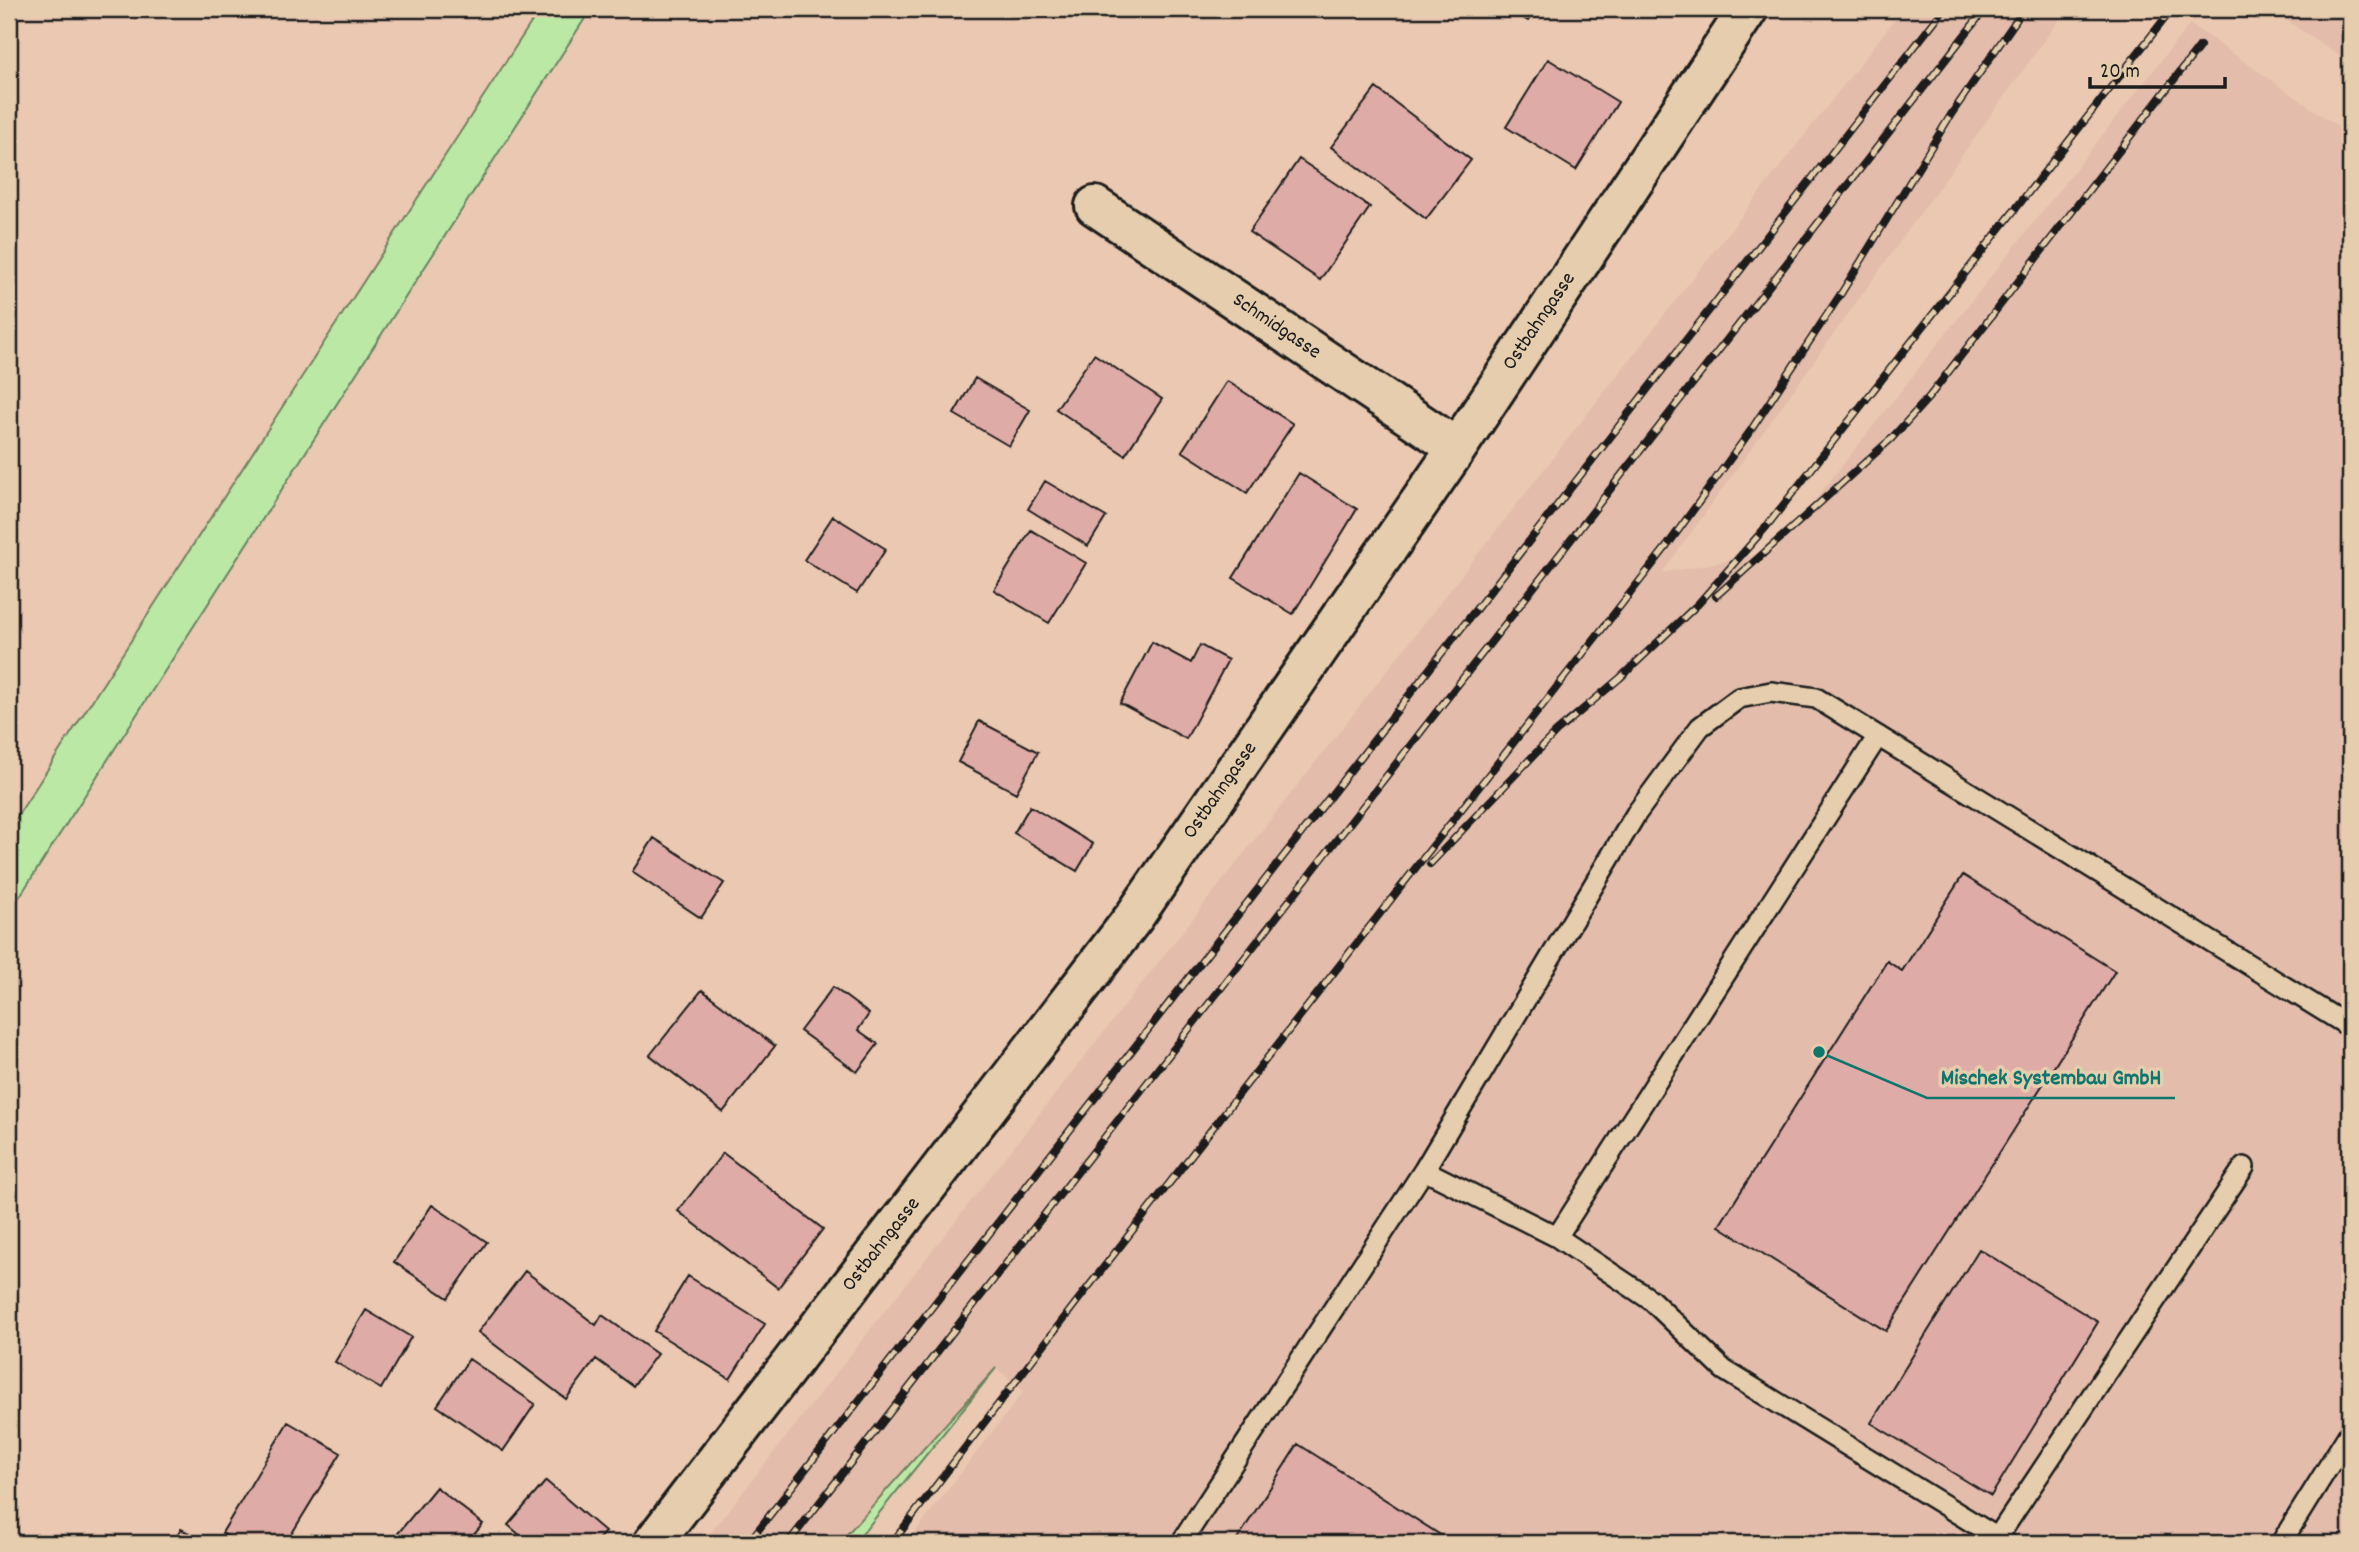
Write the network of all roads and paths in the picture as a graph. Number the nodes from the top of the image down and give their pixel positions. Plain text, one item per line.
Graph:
1 (1748, 9) edge
2 (1095, 206) dead end
3 (1457, 448) junction
4 (1878, 736) junction
5 (2350, 1027) edge
6 (2244, 1167) dead end
7 (1424, 1170) junction
8 (1557, 1237) junction
9 (2350, 1432) edge
10 (2001, 1540) edge
11 (653, 1543) edge
12 (1181, 1543) edge
13 (2281, 1543) edge

1 - 3 street, Ostbahngasse
2 - 3 street, Schmidgasse
3 - 11 street, Ostbahngasse
4 - 5 lane
4 - 7 lane
4 - 8 lane
6 - 10 lane
7 - 8 lane
7 - 12 lane
8 - 10 lane
9 - 13 lane

